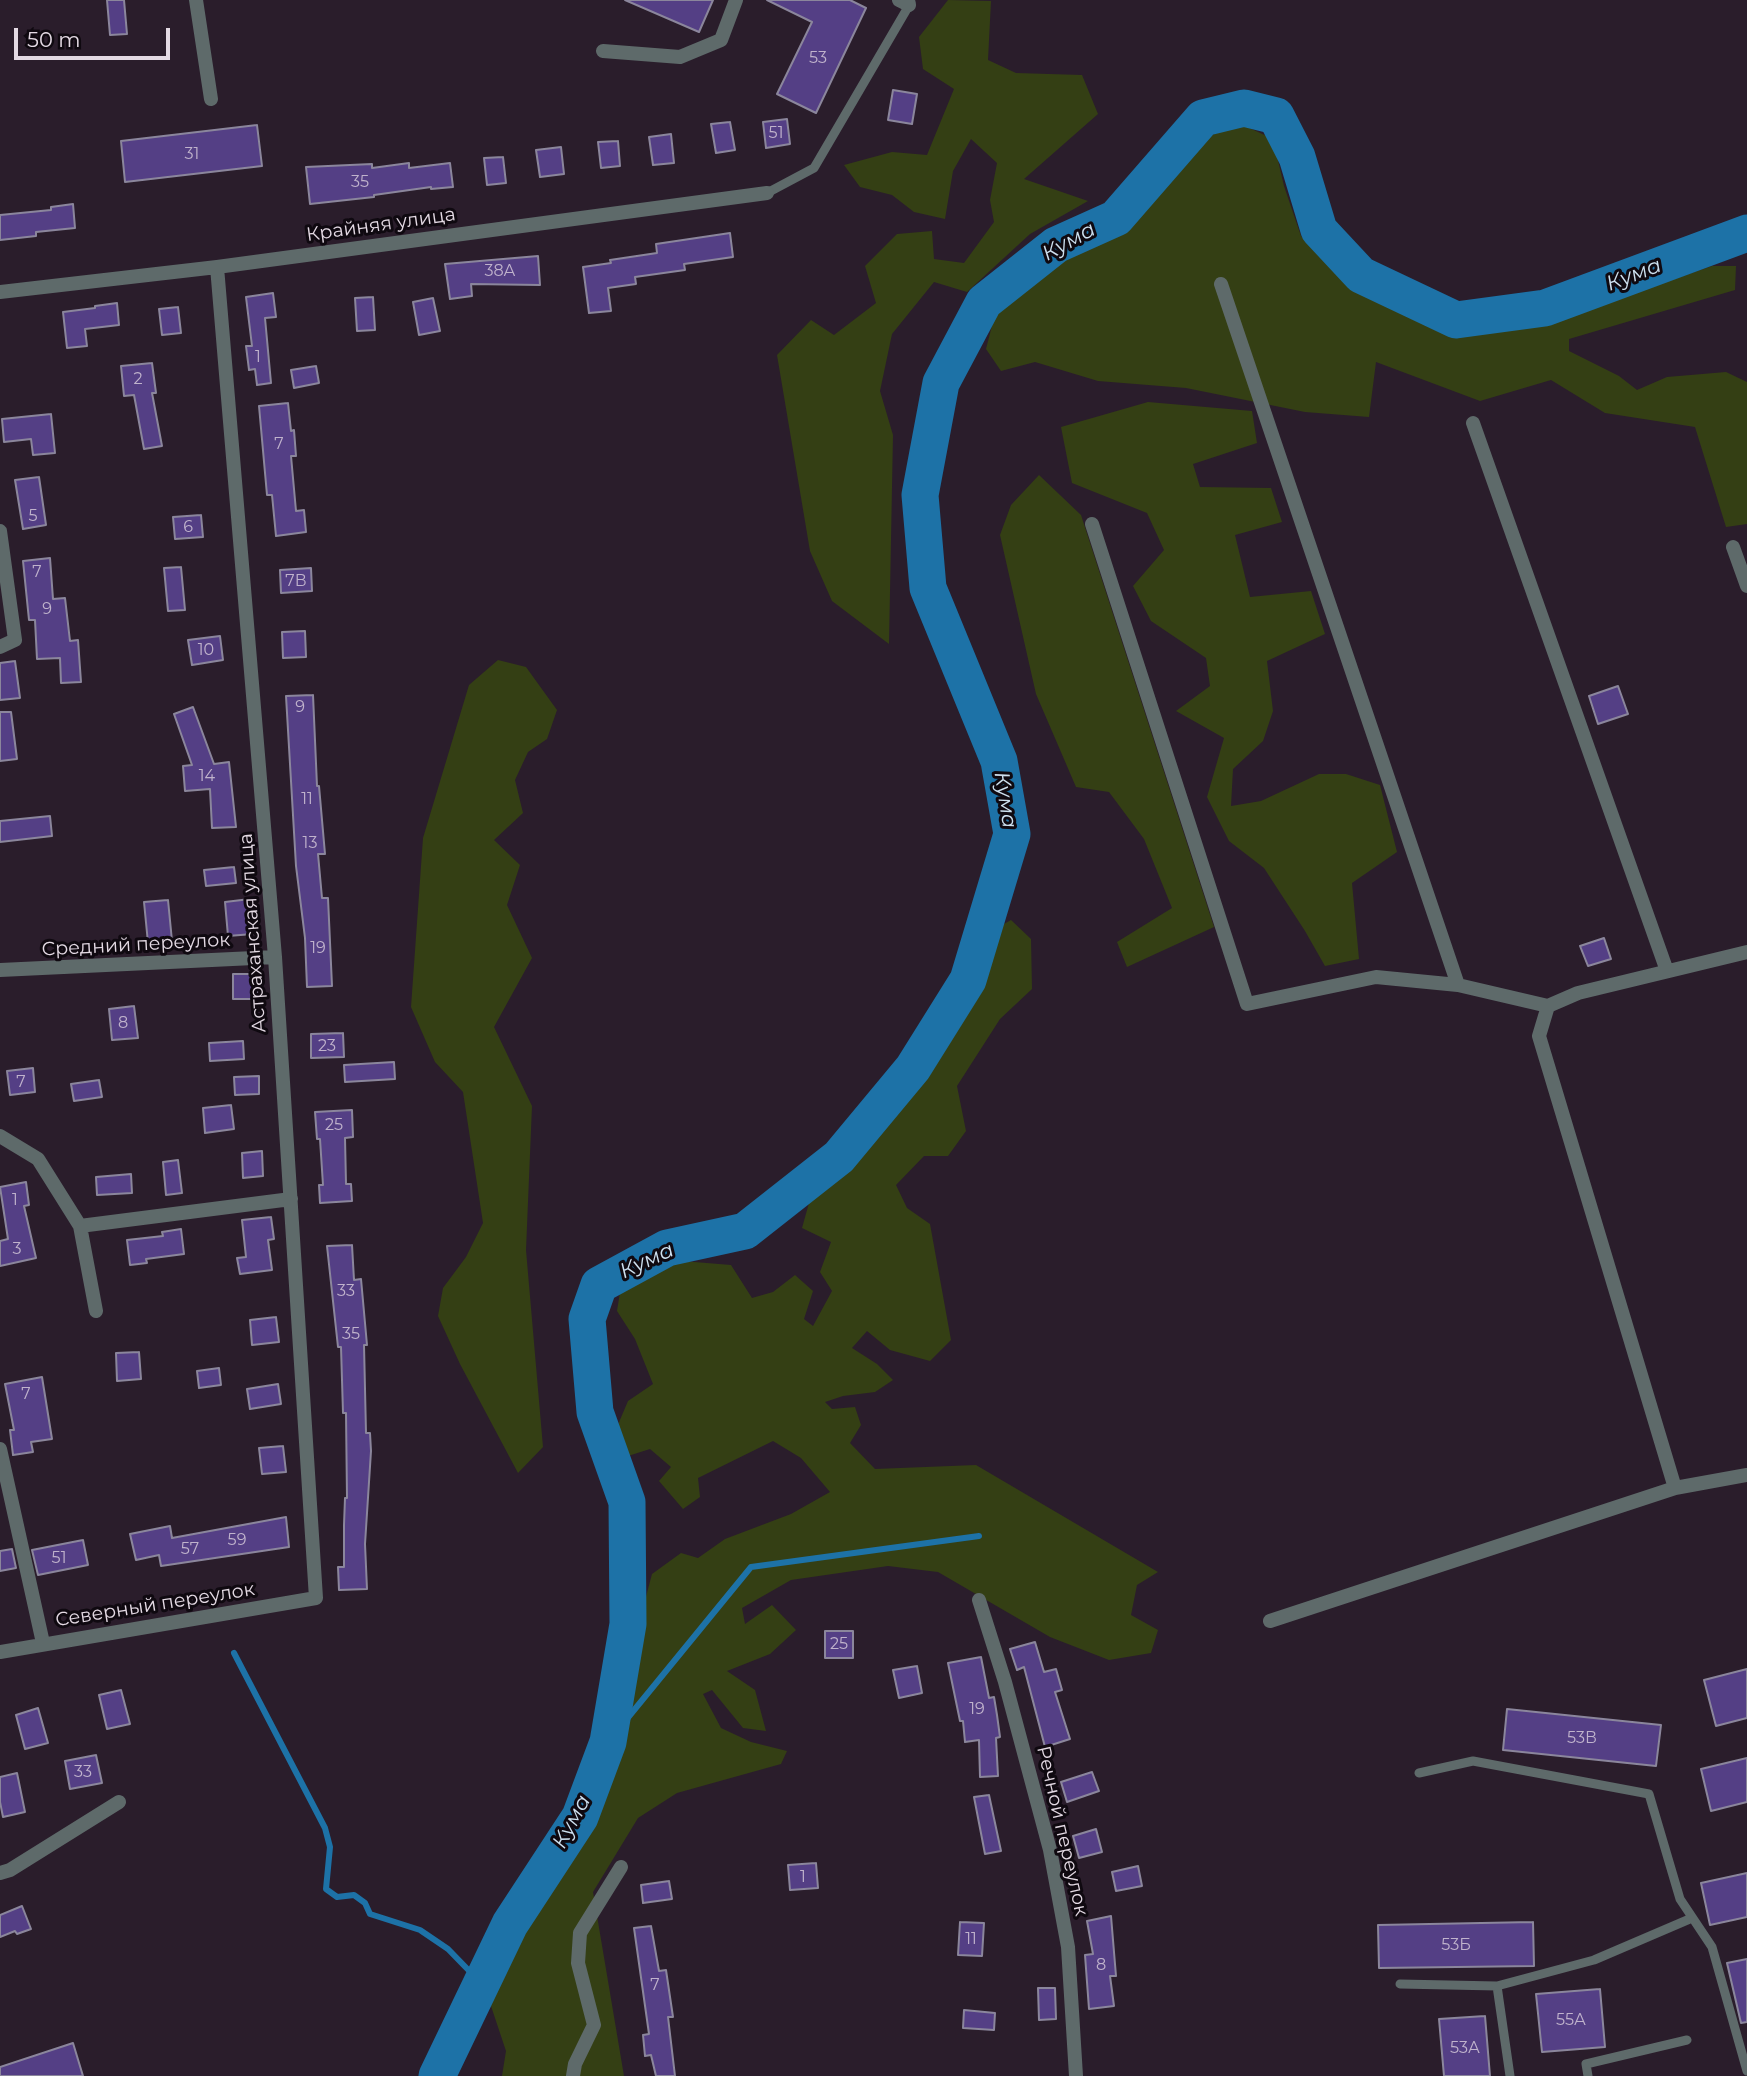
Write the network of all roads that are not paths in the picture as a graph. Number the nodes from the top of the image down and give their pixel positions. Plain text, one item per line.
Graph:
1 (197, 0) edge
2 (736, 0) edge
3 (907, 2) edge
4 (603, 51) dead end
5 (211, 99) dead end
6 (767, 193) joint
7 (217, 267) junction
8 (1221, 284) dead end
9 (0, 292) edge
10 (1473, 423) dead end
11 (1092, 524) dead end
12 (0, 531) edge
13 (1733, 547) dead end
14 (1747, 586) edge
15 (0, 647) edge
16 (1747, 952) edge
17 (275, 957) junction
18 (0, 970) edge
19 (1667, 971) junction
20 (1458, 985) junction
21 (1548, 1006) junction
22 (0, 1136) edge
23 (291, 1199) junction
24 (80, 1226) junction
25 (96, 1311) dead end
26 (0, 1449) edge
27 (1747, 1475) edge
28 (1675, 1488) junction
29 (316, 1598) joint
30 (979, 1600) dead end
31 (1270, 1621) dead end
32 (43, 1643) junction
33 (0, 1652) edge
34 (1419, 1773) dead end
35 (119, 1802) dead end
36 (621, 1867) dead end
37 (0, 1873) edge
38 (1692, 1918) junction
39 (1400, 1984) dead end
40 (1497, 1986) junction
41 (1687, 2040) dead end
42 (1747, 2071) edge
43 (573, 2076) edge
44 (1076, 2076) edge
45 (1510, 2076) edge
46 (1588, 2076) edge

1 - 5 street
2 - 4 street
3 - 6 lane
6 - 7 street, Крайняя улица
7 - 9 street, Крайняя улица
7 - 17 street, Астраханская улица
8 - 20 street
10 - 19 street
11 - 20 street
12 - 15 street
13 - 14 street
16 - 19 street
17 - 18 street, Средний переулок
17 - 23 street, Астраханская улица
19 - 21 street
20 - 21 street
21 - 28 street
22 - 24 street
23 - 24 street
23 - 29 street, Астраханская улица
24 - 25 street
26 - 32 street
27 - 28 street
28 - 31 street
29 - 32 street, Северный переулок
30 - 44 street, Речной переулок
32 - 33 street, Северный переулок
34 - 38 lane
35 - 37 street
36 - 43 street
38 - 40 lane
38 - 42 lane
39 - 40 lane
40 - 45 lane
41 - 46 lane

